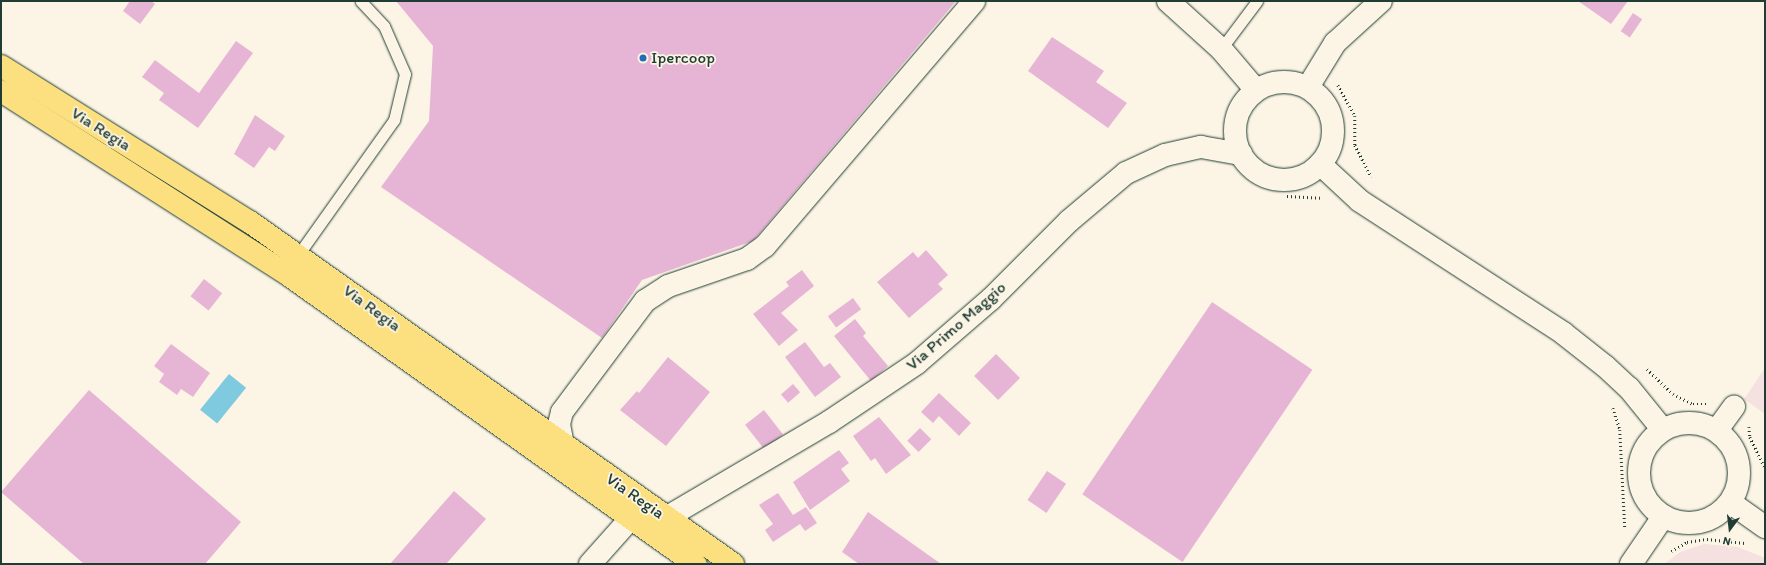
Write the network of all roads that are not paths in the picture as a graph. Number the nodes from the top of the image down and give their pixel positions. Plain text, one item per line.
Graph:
1 (361, 1) edge
2 (974, 1) edge
3 (1168, 1) edge
4 (1257, 1) edge
5 (1381, 1) edge
6 (1221, 49) junction
7 (1, 66) edge
8 (1308, 87) junction
9 (1256, 90) junction
10 (1, 91) edge
11 (1241, 154) junction
12 (1320, 164) junction
13 (298, 255) junction
14 (1734, 407) road end
15 (1663, 430) junction
16 (1717, 430) junction
17 (563, 445) junction
18 (1731, 502) junction
19 (1663, 517) junction
20 (631, 518) junction
21 (666, 518) junction
22 (1765, 527) edge
23 (590, 564) edge
24 (696, 564) edge
25 (732, 564) edge
26 (1631, 564) edge

1 - 13 lane
2 - 17 street
3 - 6 street
4 - 6 lane
5 - 8 street
6 - 9 street
7 - 13 main road, Via Regia
8 - 9 street
8 - 12 street
9 - 11 street
10 - 20 main road, Via Regia
11 - 12 street
11 - 21 street, Via Primo Maggio
12 - 15 street
13 - 17 main road, Via Regia
14 - 16 street
15 - 16 street
15 - 19 street
16 - 18 street
17 - 21 main road, Via Regia
18 - 19 street
18 - 22 street
19 - 26 street
20 - 23 street
20 - 24 main road, Via Regia
21 - 25 main road, Via Regia

